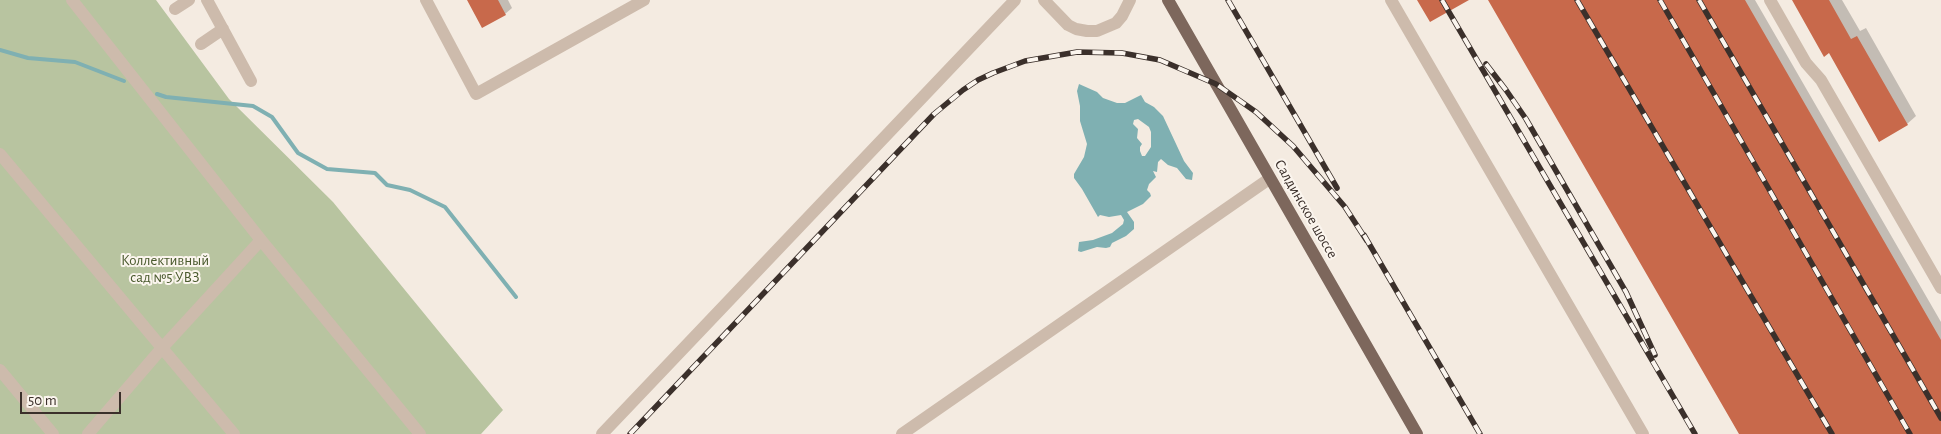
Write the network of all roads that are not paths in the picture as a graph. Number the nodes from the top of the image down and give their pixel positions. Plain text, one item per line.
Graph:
1 (72, 0) edge
2 (189, 0) edge
3 (207, 0) edge
4 (426, 0) edge
5 (644, 0) edge
6 (1015, 0) edge
7 (1044, 0) edge
8 (1130, 0) edge
9 (1168, 0) edge
10 (1391, 0) edge
11 (1770, 0) edge
12 (174, 9) dead end
13 (223, 29) junction
14 (201, 44) dead end
15 (251, 81) dead end
16 (0, 154) edge
17 (1269, 179) junction
18 (261, 240) junction
19 (1941, 288) edge
20 (162, 348) junction
21 (0, 370) edge
22 (53, 434) edge
23 (88, 434) edge
24 (234, 434) edge
25 (420, 434) edge
26 (602, 434) edge
27 (902, 434) edge
28 (1417, 434) edge
29 (1643, 434) edge

1 - 18 lane
2 - 12 lane
3 - 13 lane
4 - 5 lane
6 - 26 lane
7 - 8 lane
9 - 17 main road, Салдинское шоссе
10 - 29 lane
11 - 19 lane
13 - 14 lane
13 - 15 lane
16 - 20 lane
17 - 27 lane
17 - 28 main road, Салдинское шоссе
18 - 20 lane
18 - 25 lane
20 - 23 lane
20 - 24 lane
21 - 22 lane

